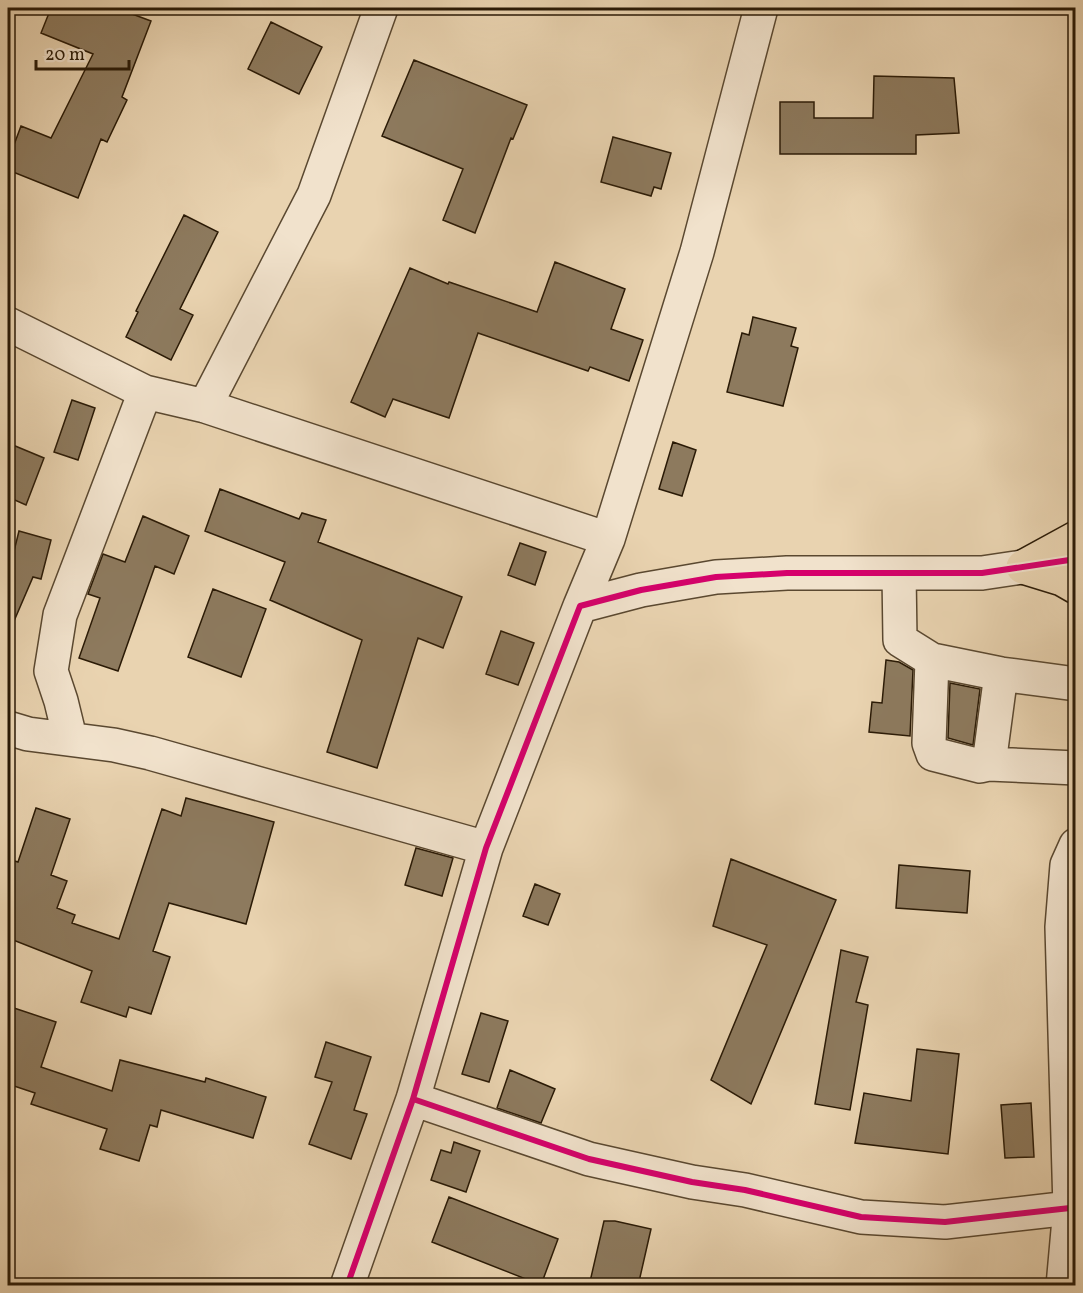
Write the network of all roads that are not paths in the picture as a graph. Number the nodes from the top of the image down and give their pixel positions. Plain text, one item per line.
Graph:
1 (381, 8) edge
2 (761, 8) edge
3 (8, 324) edge
4 (145, 392) junction
5 (205, 406) junction
6 (1076, 538) edge
7 (608, 539) junction
8 (1076, 560) edge
9 (1023, 567) junction
10 (899, 573) junction
11 (1076, 587) edge
12 (580, 606) junction
13 (932, 660) junction
14 (1001, 674) junction
15 (1076, 684) edge
16 (14, 737) edge
17 (70, 738) junction
18 (989, 764) junction
19 (1076, 768) edge
20 (1076, 845) edge
21 (486, 848) junction
22 (412, 1099) junction
23 (1070, 1208) junction
24 (347, 1286) edge
25 (1063, 1286) edge

1 - 5 street
2 - 7 street
3 - 4 street
4 - 5 street
4 - 17 street
5 - 7 street
6 - 9 main road
7 - 12 street
8 - 9 street
9 - 10 street
9 - 11 main road
10 - 12 street
10 - 13 street
12 - 21 street
13 - 14 street
13 - 18 street
14 - 15 street
14 - 18 street
16 - 17 street
17 - 21 street
18 - 19 street
20 - 23 street
21 - 22 street
22 - 23 street
22 - 24 street
23 - 25 street

